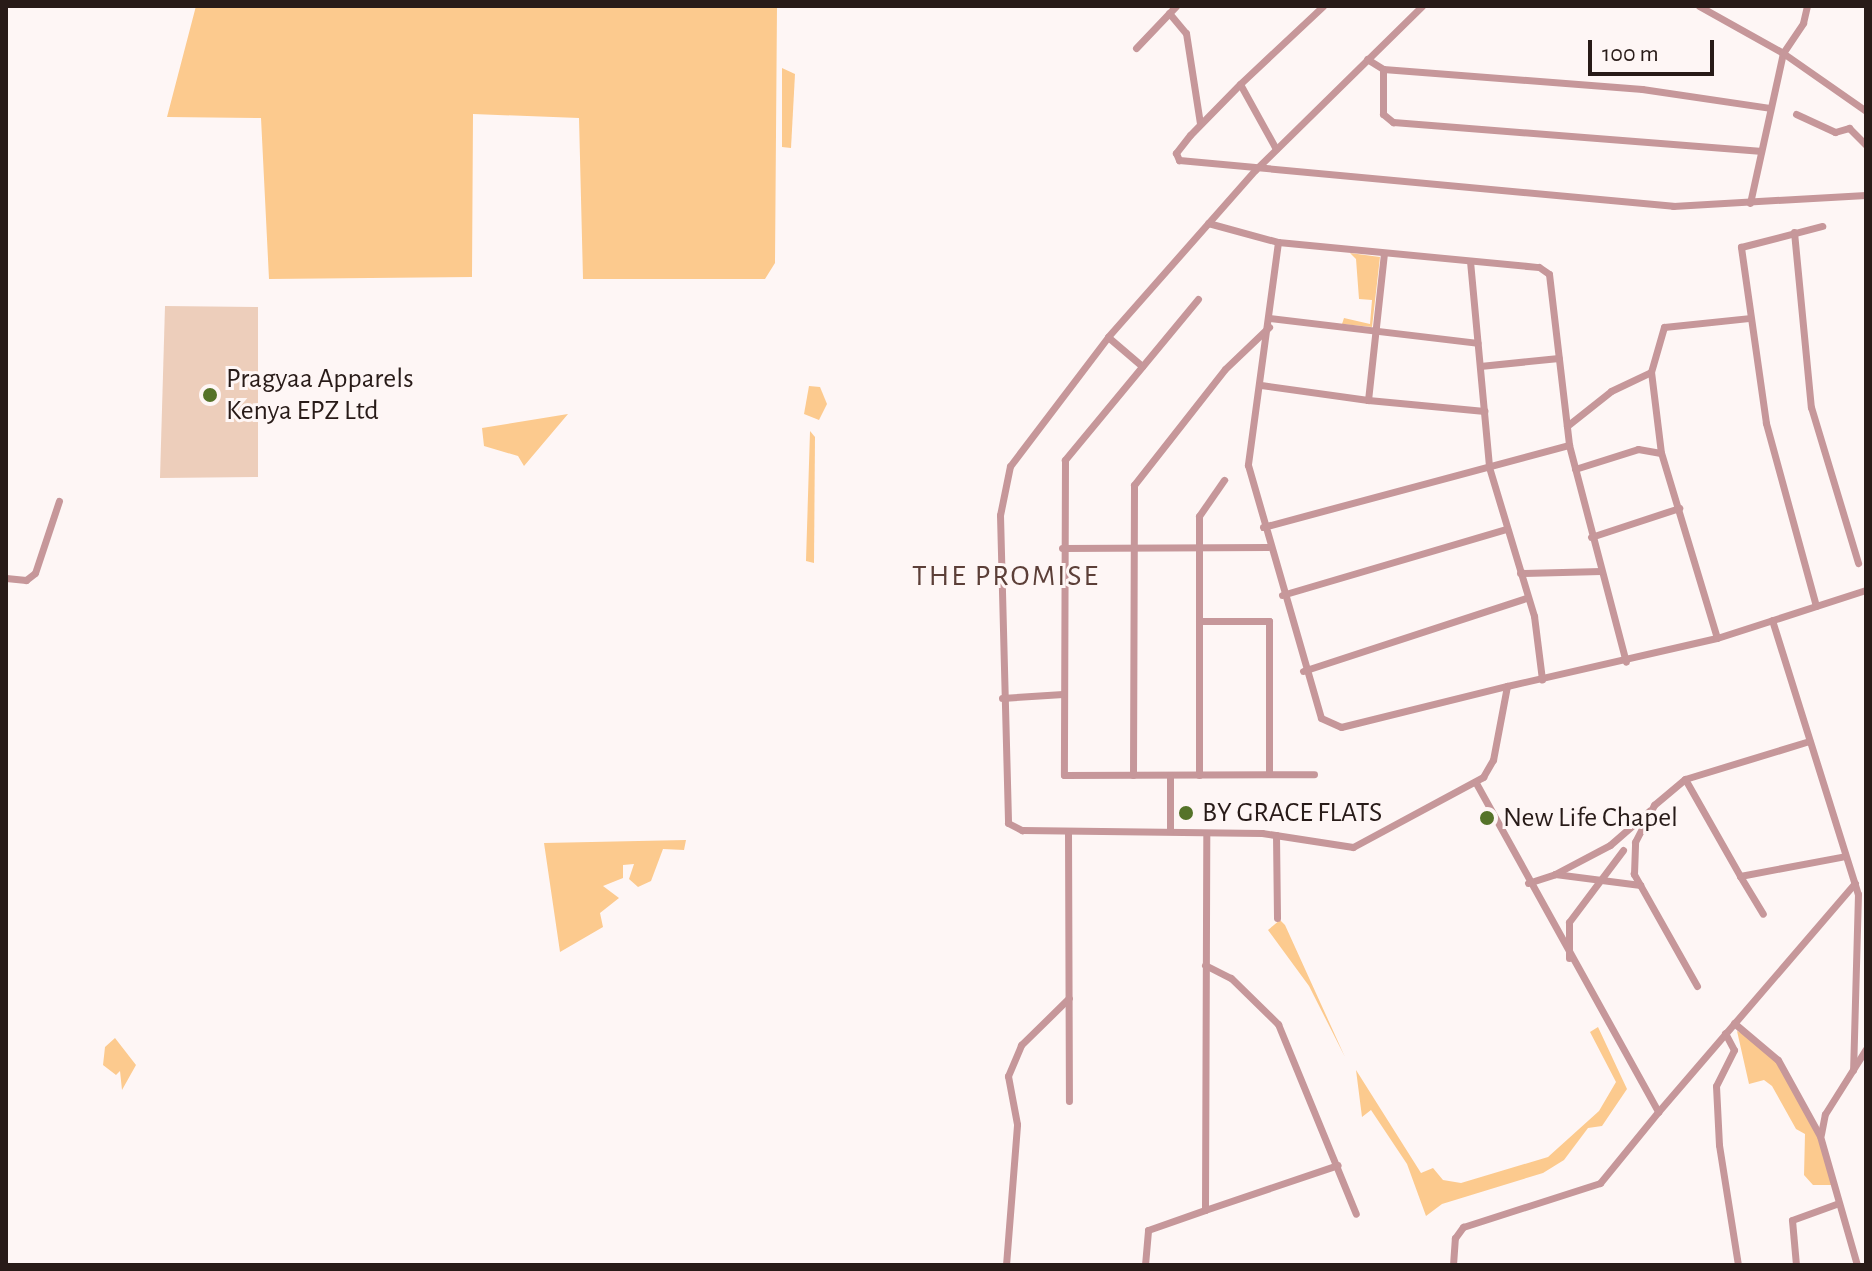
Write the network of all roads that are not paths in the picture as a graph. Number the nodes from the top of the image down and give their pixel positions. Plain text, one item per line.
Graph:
1 (1176, 6) edge
2 (1323, 6) edge
3 (1422, 6) edge
4 (1699, 6) edge
5 (1807, 6) edge
6 (1169, 13) junction
7 (1136, 48) dead end
8 (1783, 53) junction
9 (1367, 59) junction
10 (1383, 69) junction
11 (1240, 84) junction
12 (1770, 108) junction
13 (1866, 111) edge
14 (1796, 114) dead end
15 (1200, 123) junction
16 (1866, 145) edge
17 (1276, 149) junction
18 (1759, 151) junction
19 (1255, 170) junction
20 (1866, 195) edge
21 (1750, 203) junction
22 (1208, 223) junction
23 (1822, 226) dead end
24 (1794, 232) junction
25 (1278, 242) junction
26 (1384, 253) junction
27 (1470, 261) junction
28 (1198, 299) dead end
29 (1749, 318) junction
30 (1269, 322) junction
31 (1376, 331) junction
32 (1108, 337) junction
33 (1478, 343) junction
34 (1559, 358) junction
35 (1142, 366) junction
36 (1480, 366) junction
37 (1651, 372) junction
38 (1261, 385) junction
39 (1368, 400) junction
40 (1484, 411) junction
41 (1567, 426) junction
42 (1569, 445) junction
43 (1661, 453) junction
44 (1489, 467) junction
45 (1575, 469) junction
46 (1224, 480) dead end
47 (59, 501) dead end
48 (1679, 508) junction
49 (1263, 527) junction
50 (1506, 529) junction
51 (1591, 537) junction
52 (1199, 546) junction
53 (1133, 547) junction
54 (1268, 547) junction
55 (1062, 548) junction
56 (1858, 563) dead end
57 (1601, 571) junction
58 (1520, 573) junction
59 (6, 578) edge
60 (1866, 590) edge
61 (1282, 595) junction
62 (1527, 598) junction
63 (1816, 606) junction
64 (1772, 620) junction
65 (1199, 621) junction
66 (1717, 638) junction
67 (1626, 662) junction
68 (1303, 671) junction
69 (1542, 679) junction
70 (1507, 686) junction
71 (1063, 694) junction
72 (1002, 698) junction
73 (1809, 741) junction
74 (1269, 774) junction
75 (1314, 774) dead end
76 (1133, 775) junction
77 (1170, 775) junction
78 (1199, 775) junction
79 (1685, 779) junction
80 (1476, 783) junction
81 (1651, 810) junction
82 (1068, 831) junction
83 (1170, 831) junction
84 (1206, 833) junction
85 (1276, 835) junction
86 (1613, 841) junction
87 (1623, 850) junction
88 (1841, 857) junction
89 (1631, 858) junction
90 (1555, 874) junction
91 (1740, 876) junction
92 (1602, 879) junction
93 (1528, 883) junction
94 (1855, 883) junction
95 (1640, 885) junction
96 (1763, 914) dead end
97 (1277, 918) dead end
98 (1569, 960) junction
99 (1205, 965) junction
100 (1697, 986) dead end
101 (1069, 998) junction
102 (1734, 1023) junction
103 (1725, 1033) junction
104 (1866, 1049) edge
105 (1853, 1070) junction
106 (1069, 1101) dead end
107 (1658, 1112) junction
108 (1820, 1136) junction
109 (1338, 1165) junction
110 (1836, 1204) junction
111 (1205, 1210) junction
112 (1356, 1214) dead end
113 (1006, 1265) edge
114 (1145, 1265) edge
115 (1453, 1265) edge
116 (1738, 1265) edge
117 (1796, 1265) edge
118 (1857, 1265) edge

1 - 6 street
2 - 11 street
3 - 9 street
4 - 8 street
5 - 8 street
6 - 7 street
6 - 15 street
8 - 12 street
8 - 13 street
9 - 10 street
9 - 17 street
10 - 12 street
10 - 18 street
11 - 15 street
11 - 17 street
12 - 18 street
14 - 16 street
15 - 19 street
17 - 19 street
18 - 21 street
19 - 21 street
19 - 22 street
20 - 21 street
22 - 25 street
22 - 32 street
23 - 24 street
24 - 29 street
24 - 56 street
25 - 26 street
25 - 30 street
26 - 27 street
26 - 31 street
27 - 33 street
27 - 34 street
28 - 35 street
29 - 37 street
29 - 63 street
30 - 31 street
30 - 38 street
30 - 53 street
31 - 33 street
31 - 39 street
32 - 35 street
32 - 72 street
33 - 36 street
34 - 36 street
34 - 41 street
35 - 55 street
36 - 40 street
37 - 41 street
37 - 43 street
38 - 39 street
38 - 49 street
39 - 40 street
40 - 44 street
41 - 42 street
42 - 44 street
42 - 45 street
43 - 45 street
43 - 48 street
44 - 49 street
44 - 50 street
45 - 51 street
46 - 52 street
47 - 59 street
48 - 51 street
48 - 66 street
49 - 54 street
50 - 58 street
50 - 61 street
51 - 57 street
52 - 53 street
52 - 54 street
52 - 65 street
53 - 55 street
53 - 76 street
54 - 61 street
55 - 71 street
57 - 58 street
57 - 67 street
58 - 62 street
60 - 63 street
61 - 68 street
62 - 68 street
62 - 69 street
63 - 64 street
64 - 66 street
64 - 73 street
65 - 74 street
65 - 78 street
66 - 67 street
67 - 69 street
68 - 70 street
69 - 70 street
70 - 80 street
71 - 72 street
71 - 76 street
72 - 82 street
73 - 79 street
73 - 88 street
74 - 75 street
74 - 78 street
76 - 77 street
77 - 78 street
77 - 83 street
79 - 81 street
79 - 91 street
80 - 85 street
80 - 93 street
81 - 86 street
81 - 89 street
82 - 83 street
82 - 101 street
83 - 84 street
84 - 85 street
84 - 99 street
85 - 97 street
86 - 87 street
86 - 90 street
87 - 89 street
87 - 92 street
88 - 91 street
88 - 94 street
89 - 95 street
90 - 92 street
90 - 93 street
91 - 96 street
92 - 95 street
92 - 98 street
93 - 98 street
94 - 102 street
94 - 105 street
95 - 100 street
98 - 107 street
99 - 109 street
99 - 111 street
101 - 106 street
101 - 113 street
102 - 103 street
102 - 108 street
103 - 107 street
103 - 116 street
104 - 105 street
105 - 108 street
107 - 115 street
108 - 110 street
109 - 111 street
109 - 112 street
110 - 117 street
110 - 118 street
111 - 114 street

